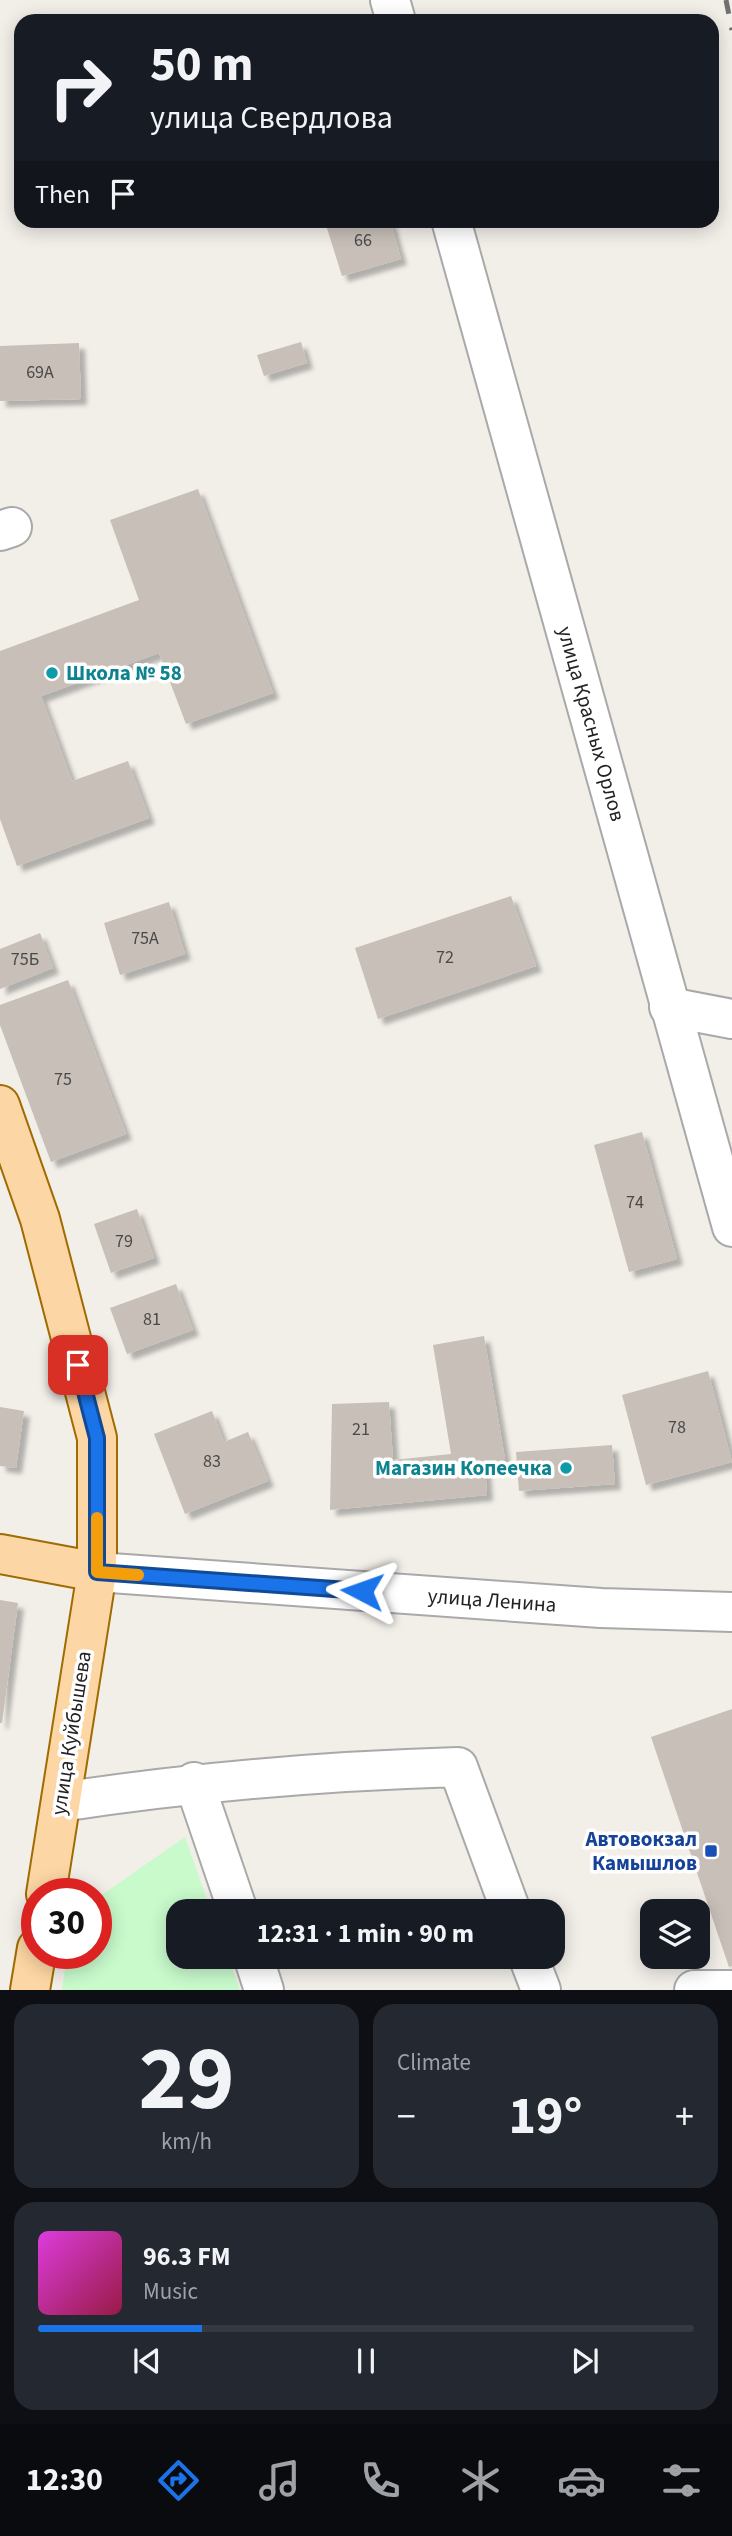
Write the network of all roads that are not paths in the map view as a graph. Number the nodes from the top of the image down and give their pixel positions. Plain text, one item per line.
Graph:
1 (453, 228) edge
2 (669, 1007) junction
3 (732, 1018) edge
4 (0, 1105) edge
5 (732, 1227) edge
6 (0, 1554) edge
7 (97, 1572) junction
8 (732, 1612) edge
9 (194, 1782) junction
10 (61, 1802) junction
11 (49, 1878) edge
12 (233, 1899) edge
13 (507, 1899) edge
14 (34, 1969) edge
15 (257, 1969) edge
16 (533, 1969) edge
17 (30, 1990) edge
18 (264, 1990) edge
19 (541, 1990) edge
20 (694, 1990) edge
21 (732, 1990) edge

1 - 2 street, улица Красных Орлов
2 - 3 street
2 - 5 street, улица Красных Орлов
4 - 7 main road, улица Куйбышева
6 - 7 main road, улица Ленина
7 - 8 street, улица Ленина
7 - 10 main road, улица Куйбышева
9 - 10 street
9 - 12 street
9 - 13 street
10 - 11 main road, улица Куйбышева
14 - 17 main road
15 - 18 street
16 - 19 street
20 - 21 street

